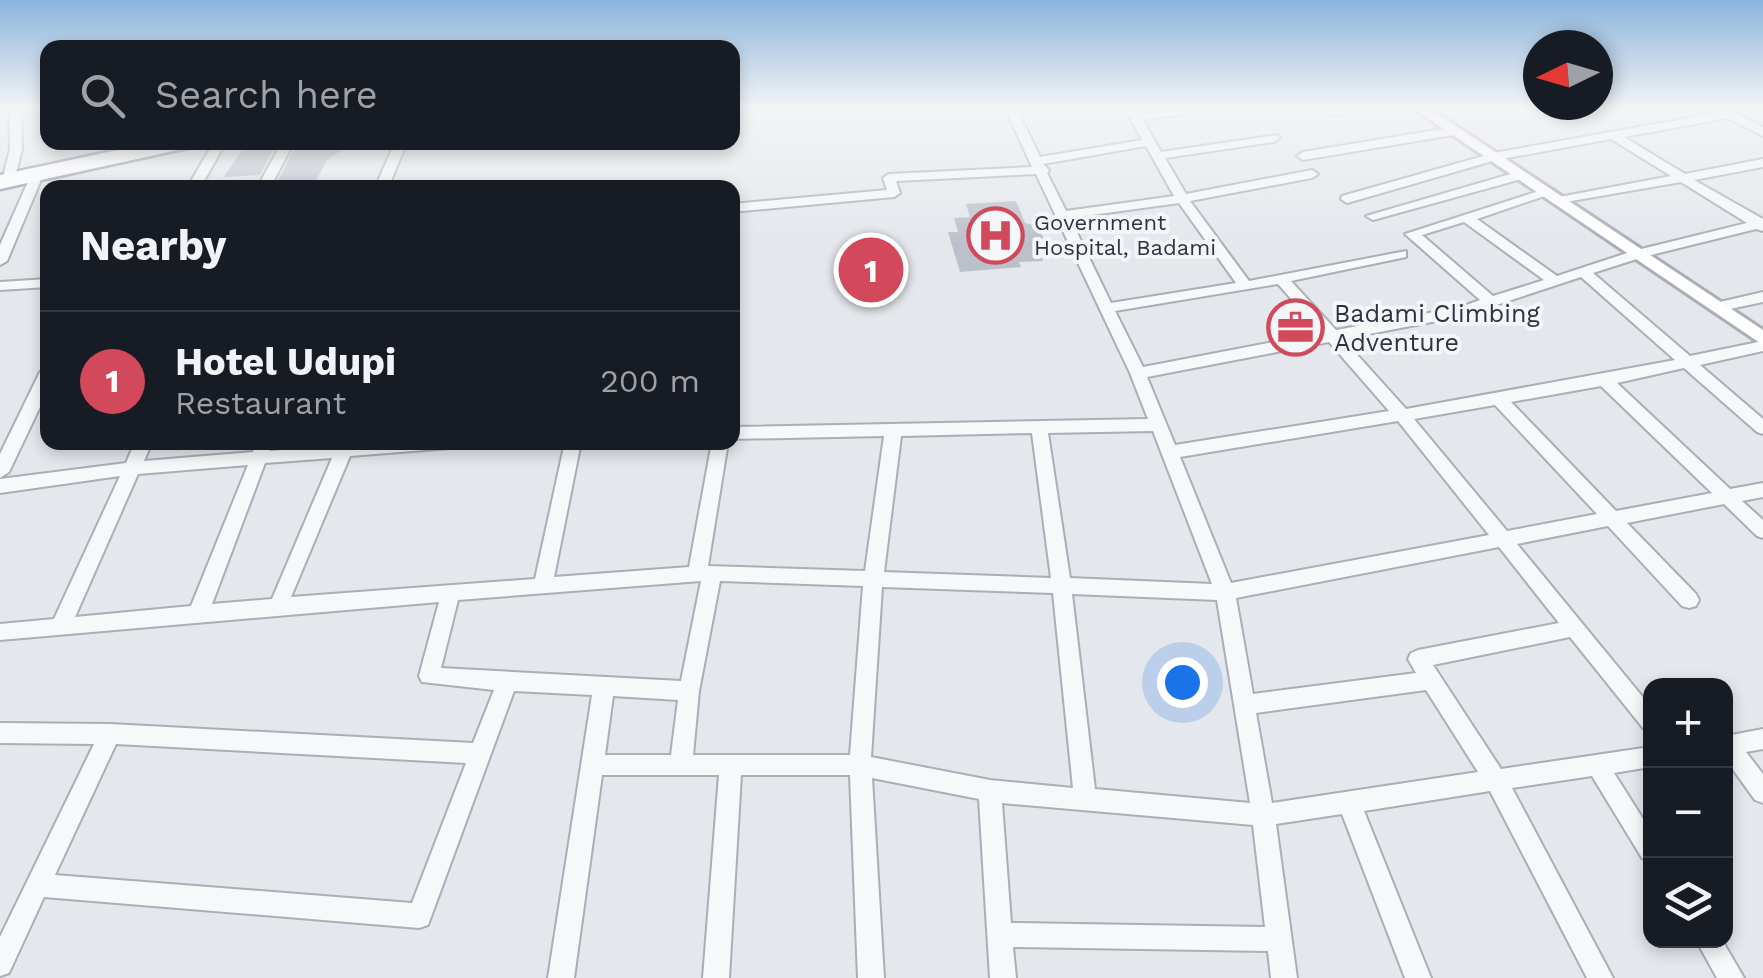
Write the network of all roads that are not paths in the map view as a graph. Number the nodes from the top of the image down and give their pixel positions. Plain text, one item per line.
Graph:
1 (14, 154) edge
2 (134, 154) edge
3 (213, 154) edge
4 (281, 154) edge
5 (396, 154) edge
6 (1034, 154) edge
7 (1097, 154) edge
8 (1172, 154) edge
9 (1317, 154) edge
10 (1488, 154) edge
11 (1518, 154) edge
12 (1643, 154) edge
13 (1157, 156) joint
14 (1303, 156) dead end
15 (1494, 158) junction
16 (1763, 163) edge
17 (1040, 166) junction
18 (1312, 174) dead end
19 (37, 175) junction
20 (1521, 176) junction
21 (1682, 178) junction
22 (198, 180) edge
23 (267, 180) edge
24 (384, 180) edge
25 (4, 182) edge
26 (1553, 197) junction
27 (1182, 199) junction
28 (1348, 199) dead end
29 (740, 207) edge
30 (1065, 215) junction
31 (1373, 216) dead end
32 (1466, 218) junction
33 (1761, 225) edge
34 (1402, 254) dead end
35 (1638, 254) junction
36 (0, 261) edge
37 (1583, 272) junction
38 (1282, 278) junction
39 (1555, 281) junction
40 (40, 284) edge
41 (0, 286) edge
42 (1245, 286) junction
43 (1763, 297) edge
44 (1491, 302) junction
45 (1716, 307) junction
46 (1106, 308) junction
47 (1338, 337) junction
48 (1763, 342) edge
49 (1689, 362) junction
50 (1138, 373) junction
51 (1604, 380) junction
52 (40, 389) edge
53 (1498, 398) junction
54 (1402, 415) junction
55 (1160, 425) junction
56 (1039, 428) junction
57 (1763, 428) edge
58 (893, 430) junction
59 (740, 433) edge
60 (141, 450) edge
61 (263, 450) edge
62 (344, 450) edge
63 (572, 450) edge
64 (719, 450) edge
65 (1170, 452) junction
66 (134, 468) junction
67 (0, 472) edge
68 (0, 486) edge
69 (1763, 490) edge
70 (1725, 496) junction
71 (1610, 518) junction
72 (1763, 531) edge
73 (1501, 540) junction
74 (704, 574) junction
75 (873, 580) junction
76 (543, 584) junction
77 (1062, 586) junction
78 (452, 591) junction
79 (1226, 592) junction
80 (1689, 600) dead end
81 (278, 606) junction
82 (198, 614) junction
83 (60, 628) junction
84 (1574, 628) junction
85 (0, 632) edge
86 (1431, 680) junction
87 (507, 682) junction
88 (604, 687) junction
89 (689, 692) junction
90 (1244, 706) junction
91 (1643, 712) edge
92 (0, 733) edge
93 (110, 734) junction
94 (1763, 740) edge
95 (1733, 745) edge
96 (481, 754) junction
97 (1733, 755) edge
98 (1643, 758) edge
99 (594, 765) junction
100 (681, 765) junction
101 (860, 765) junction
102 (1597, 765) junction
103 (731, 766) junction
104 (1496, 780) junction
105 (990, 791) junction
106 (1763, 792) edge
107 (1085, 799) junction
108 (1350, 802) junction
109 (1263, 814) junction
110 (1643, 839) edge
111 (38, 885) junction
112 (1000, 935) junction
113 (1279, 939) junction
114 (1713, 948) edge
115 (0, 964) edge
116 (560, 978) edge
117 (716, 978) edge
118 (870, 978) edge
119 (1003, 978) edge
120 (1284, 978) edge
121 (1418, 978) edge
122 (1600, 978) edge
123 (1731, 978) edge

1 - 25 street
2 - 19 highway
3 - 22 street
4 - 23 street
5 - 24 street
6 - 17 street
7 - 17 street
8 - 13 street
9 - 14 street
10 - 15 street
11 - 15 street
12 - 21 street
13 - 27 street
15 - 20 street
15 - 28 street
16 - 21 street
17 - 29 street
17 - 30 street
18 - 27 street
19 - 25 highway
19 - 36 street
20 - 26 street
20 - 31 street
21 - 26 street
21 - 33 street
26 - 32 street
26 - 35 street
27 - 30 street
27 - 42 street
30 - 46 street
32 - 39 street
32 - 44 street
33 - 35 street
34 - 38 street
35 - 37 street
35 - 45 street
37 - 39 street
37 - 49 street
38 - 42 street
38 - 47 street
39 - 44 street
40 - 41 street
42 - 46 street
43 - 45 street
44 - 47 street
45 - 48 street
46 - 50 street
47 - 50 street
47 - 54 street
48 - 49 street
49 - 51 street
49 - 57 street
50 - 55 street
51 - 53 street
51 - 70 street
52 - 67 street
53 - 54 street
53 - 71 street
54 - 65 street
54 - 73 street
55 - 56 street
55 - 65 street
56 - 58 street
56 - 77 street
58 - 59 street
58 - 75 street
60 - 66 street
61 - 66 street
61 - 82 street
62 - 81 street
63 - 76 street
64 - 74 street
65 - 79 street
66 - 68 street
66 - 83 street
69 - 70 street
70 - 71 street
70 - 72 street
71 - 73 street
71 - 80 street
73 - 79 street
73 - 84 street
74 - 75 street
74 - 76 street
74 - 89 street
75 - 77 street
75 - 101 street
76 - 78 street
77 - 79 street
77 - 107 street
78 - 81 street
78 - 87 street
79 - 90 street
81 - 82 street
82 - 83 street
83 - 85 street
84 - 86 street
84 - 91 street
86 - 90 street
86 - 104 street
87 - 88 street
87 - 96 street
88 - 89 street
88 - 99 street
89 - 100 street
90 - 109 street
92 - 93 street
93 - 96 street
93 - 111 street
94 - 95 street
96 - 111 street
97 - 106 street
98 - 102 street
99 - 100 street
99 - 116 street
100 - 103 street
101 - 103 street
101 - 105 street
101 - 118 street
102 - 104 street
102 - 110 street
103 - 117 street
104 - 108 street
104 - 122 street
105 - 107 street
105 - 112 street
107 - 109 street
108 - 109 street
108 - 121 street
109 - 113 street
111 - 115 street
112 - 113 street
112 - 119 street
113 - 120 street
114 - 123 street

